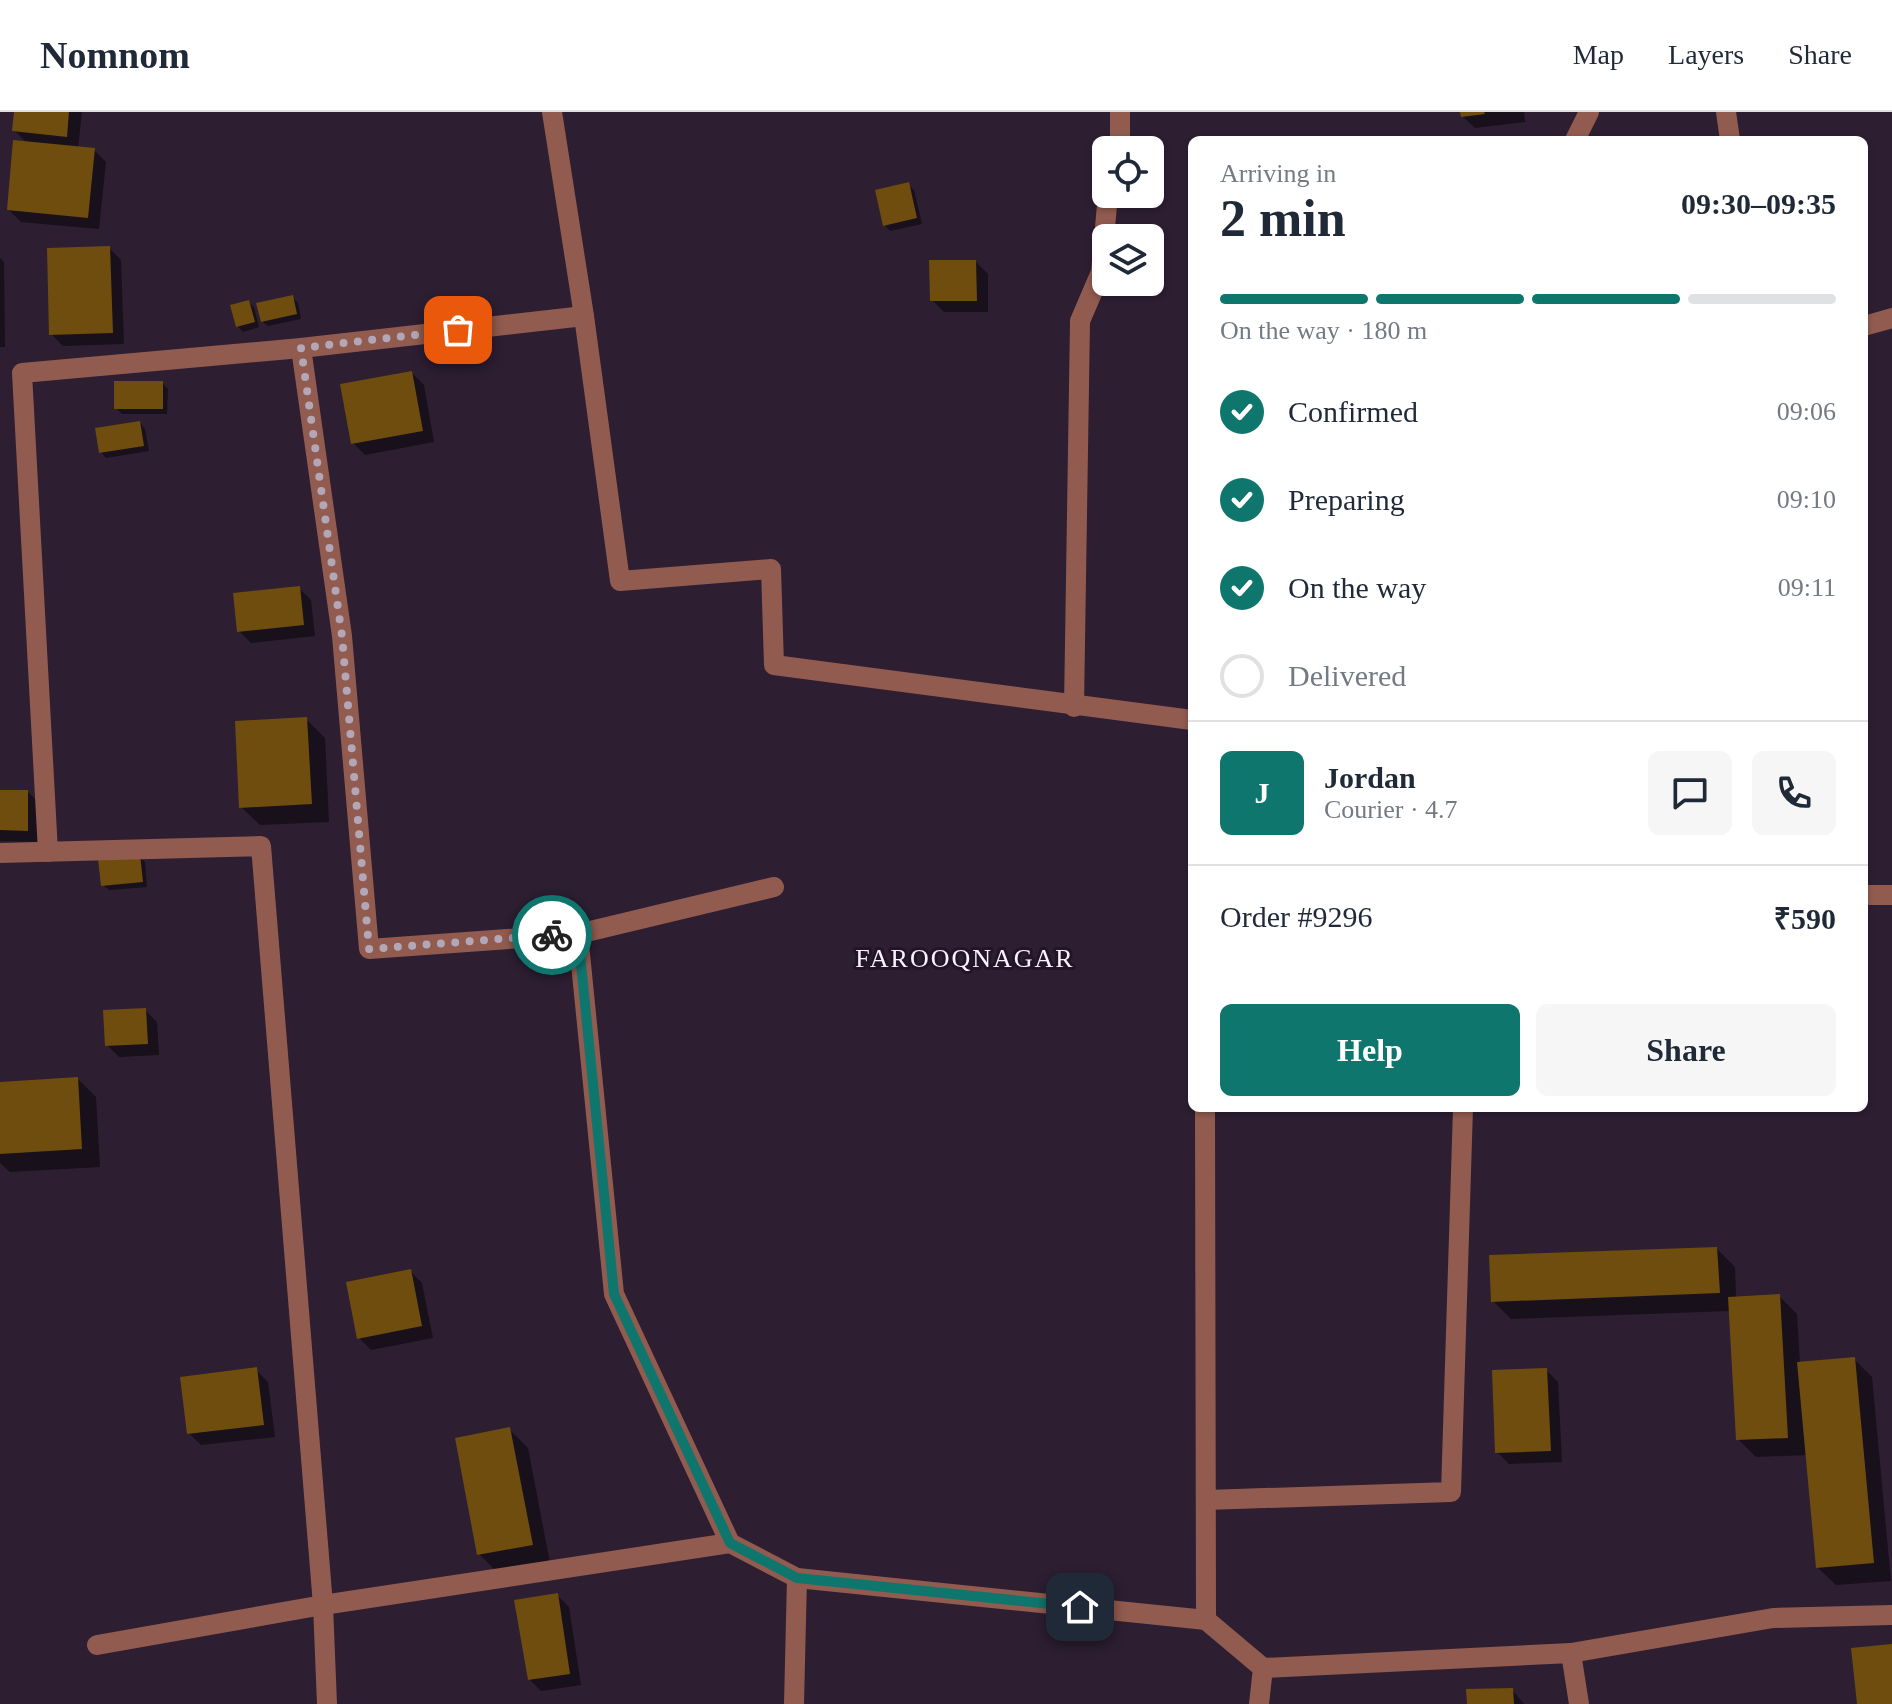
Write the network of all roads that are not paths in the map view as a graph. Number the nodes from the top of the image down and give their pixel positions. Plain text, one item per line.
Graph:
1 (552, 112) edge
2 (1120, 112) edge
3 (1589, 112) edge
4 (1726, 112) edge
5 (1120, 136) edge
6 (1577, 136) edge
7 (1729, 136) edge
8 (1107, 208) edge
9 (584, 316) junction
10 (1892, 318) edge
11 (1868, 325) edge
12 (301, 348) junction
13 (1074, 707) junction
14 (1188, 720) edge
15 (48, 852) junction
16 (0, 853) edge
17 (774, 887) dead end
18 (1868, 895) edge
19 (1892, 895) edge
20 (578, 934) junction
21 (1205, 1112) edge
22 (1463, 1112) edge
23 (1206, 1500) junction
24 (730, 1543) junction
25 (797, 1578) junction
26 (323, 1605) junction
27 (1892, 1615) edge
28 (1206, 1620) junction
29 (97, 1645) dead end
30 (1571, 1653) junction
31 (1263, 1668) junction
32 (327, 1704) edge
33 (794, 1704) edge
34 (1259, 1704) edge
35 (1579, 1704) edge

1 - 9 street
2 - 5 street
3 - 6 street
4 - 7 street
8 - 13 street
9 - 12 street
9 - 13 street
10 - 11 street
12 - 15 street
12 - 20 street
13 - 14 street
15 - 16 street
15 - 26 street
17 - 20 street
18 - 19 street
20 - 24 street
21 - 23 street
22 - 23 street
23 - 28 street
24 - 25 street
24 - 26 street
25 - 28 street
25 - 33 street
26 - 29 street
26 - 32 street
27 - 30 street
28 - 31 street
30 - 31 street
30 - 35 street
31 - 34 street

